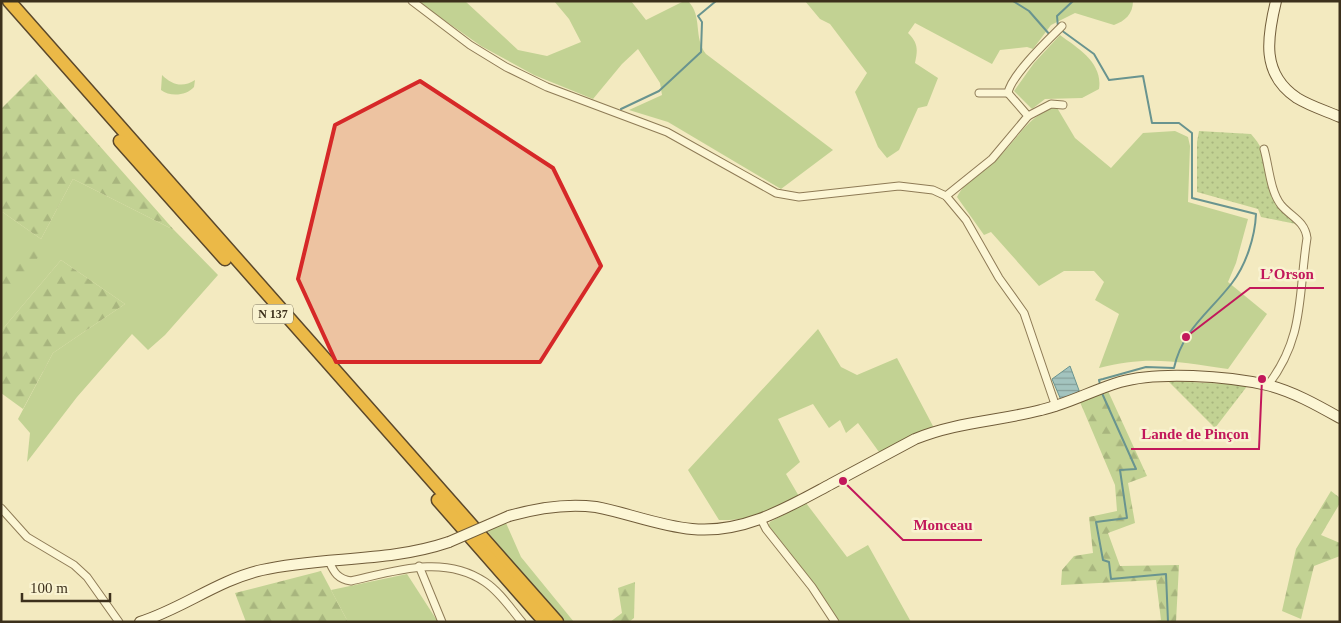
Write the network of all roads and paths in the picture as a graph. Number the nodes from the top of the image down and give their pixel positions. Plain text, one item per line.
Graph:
1 (9, 1) edge
2 (412, 1) edge
3 (1276, 1) edge
4 (1, 6) edge
5 (1062, 26) dead end
6 (979, 93) dead end
7 (1008, 93) junction
8 (1063, 105) dead end
9 (1028, 116) junction
10 (1340, 117) edge
11 (1264, 149) dead end
12 (946, 196) junction
13 (1268, 385) junction
14 (1056, 407) junction
15 (1340, 418) edge
16 (1, 508) edge
17 (761, 519) junction
18 (329, 561) junction
19 (419, 566) junction
20 (119, 622) edge
21 (140, 622) edge
22 (442, 622) edge
23 (522, 622) edge
24 (545, 622) edge
25 (557, 622) edge
26 (835, 622) edge

1 - 25 highway, N 137
2 - 12 street
3 - 10 street
4 - 24 highway, N 137
5 - 7 street
6 - 7 street
7 - 9 street
8 - 9 street
9 - 12 street
11 - 13 street
12 - 14 street
13 - 14 street
13 - 15 street
14 - 17 street
16 - 20 street
17 - 18 street, bridge
17 - 26 street
18 - 19 street
18 - 21 street
19 - 22 street
19 - 23 street

